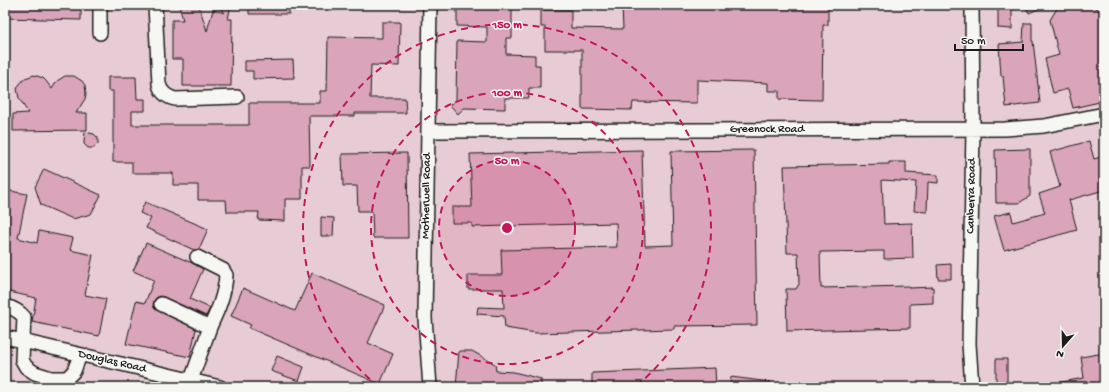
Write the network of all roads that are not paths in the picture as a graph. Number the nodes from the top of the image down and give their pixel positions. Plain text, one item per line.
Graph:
1 (100, 5) edge
2 (155, 5) edge
3 (430, 5) edge
4 (972, 5) edge
5 (100, 34) dead end
6 (237, 97) dead end
7 (1104, 114) edge
8 (973, 130) junction
9 (428, 131) junction
10 (196, 257) dead end
11 (161, 304) dead end
12 (5, 306) edge
13 (210, 327) junction
14 (5, 337) edge
15 (23, 341) junction
16 (80, 355) junction
17 (192, 380) junction
18 (220, 387) edge
19 (430, 387) edge
20 (972, 387) edge

1 - 5 street
2 - 6 street
3 - 9 street, Motherwell Road
4 - 8 street, Canberra Road
7 - 8 street, Greenock Road
8 - 9 street, Greenock Road
8 - 20 street, Canberra Road
9 - 19 street, Motherwell Road
10 - 13 street
11 - 13 street
12 - 15 street
13 - 17 street
14 - 15 street, Douglas Road
15 - 16 street, Douglas Road
15 - 16 street
16 - 17 street, Douglas Road
17 - 18 street, Douglas Road

